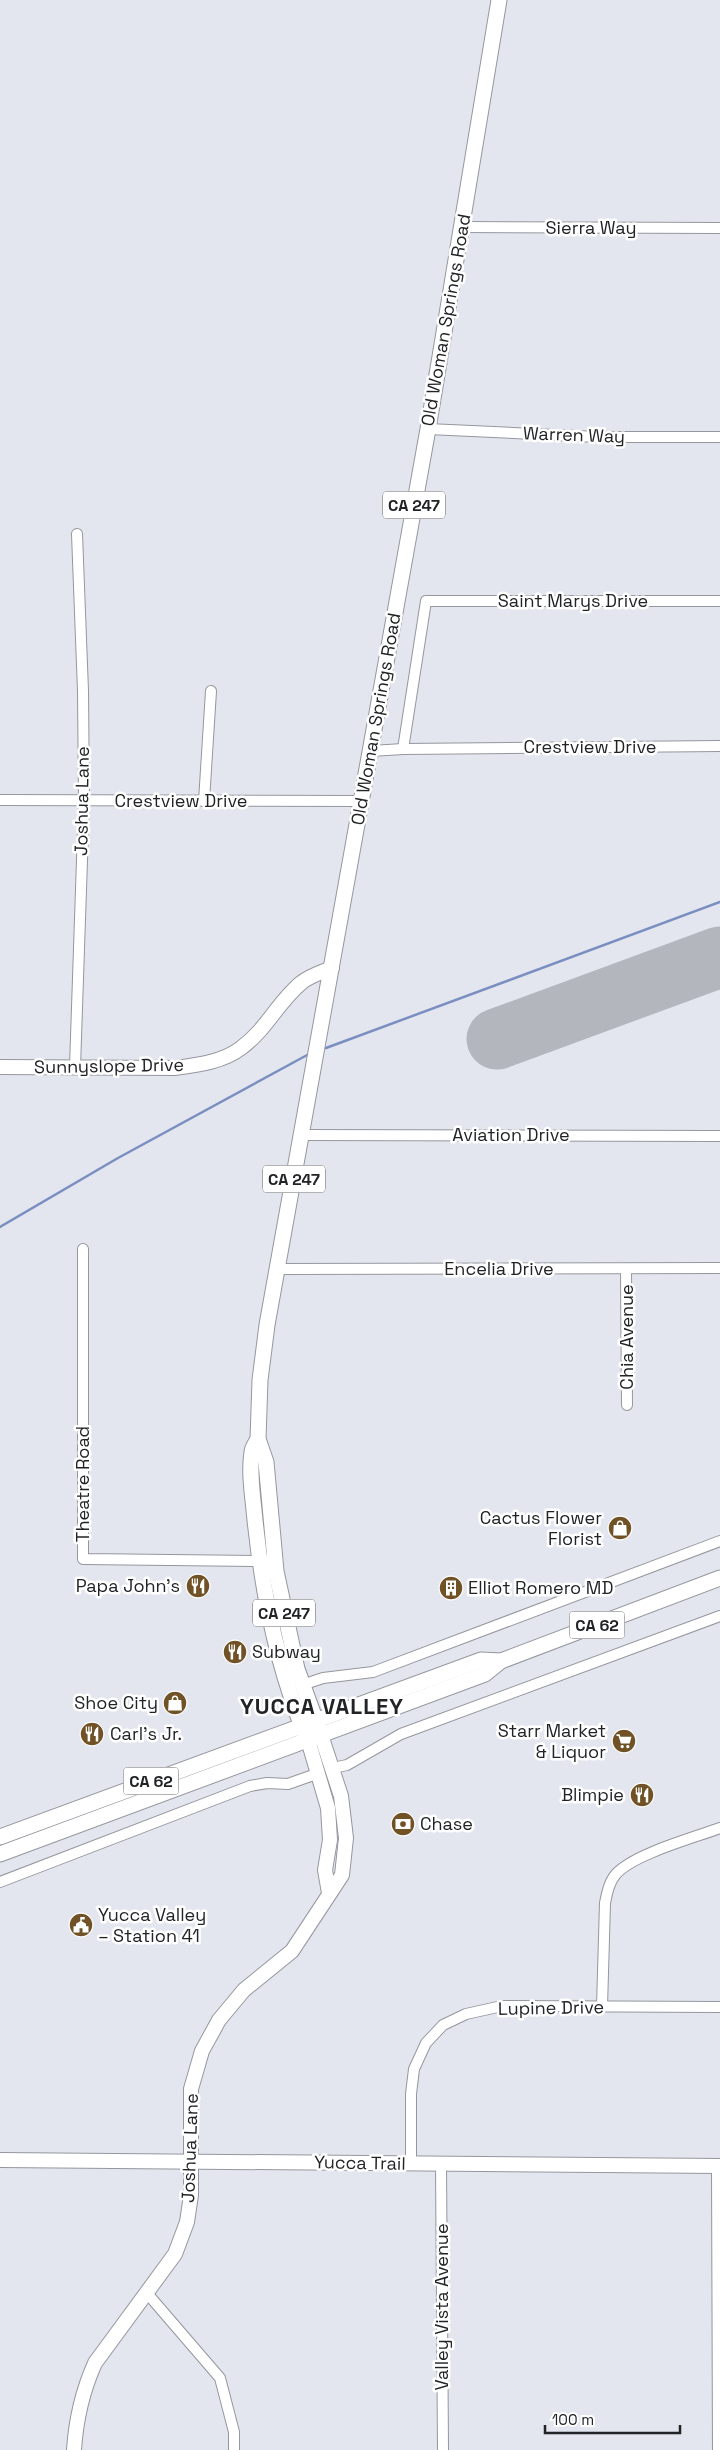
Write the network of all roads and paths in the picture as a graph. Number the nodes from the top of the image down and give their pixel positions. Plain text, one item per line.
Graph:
1 (499, 0) edge
2 (462, 227) junction
3 (720, 228) edge
4 (428, 429) junction
5 (720, 437) edge
6 (77, 534) dead end
7 (720, 601) edge
8 (211, 691) dead end
9 (720, 746) edge
10 (403, 749) junction
11 (371, 751) junction
12 (0, 800) edge
13 (84, 800) junction
14 (204, 801) junction
15 (362, 801) junction
16 (332, 968) junction
17 (0, 1067) edge
18 (75, 1067) junction
19 (302, 1135) junction
20 (720, 1136) edge
21 (83, 1248) dead end
22 (720, 1268) edge
23 (278, 1269) junction
24 (626, 1269) junction
25 (627, 1405) dead end
26 (720, 1541) edge
27 (267, 1561) junction
28 (720, 1578) edge
29 (720, 1616) edge
30 (501, 1661) junction
31 (302, 1685) junction
32 (308, 1723) junction
33 (315, 1738) junction
34 (333, 1768) junction
35 (319, 1773) junction
36 (720, 1828) edge
37 (0, 1837) edge
38 (0, 1854) edge
39 (0, 1882) edge
40 (329, 1893) junction
41 (602, 2007) junction
42 (720, 2007) edge
43 (0, 2160) edge
44 (190, 2163) junction
45 (410, 2164) junction
46 (441, 2164) junction
47 (718, 2166) edge
48 (146, 2292) junction
49 (74, 2450) edge
50 (234, 2450) edge
51 (443, 2450) edge
52 (718, 2450) edge

1 - 2 main road, Old Woman Springs Road / CA 247
2 - 3 street, Sierra Way
2 - 4 main road, Old Woman Springs Road / CA 247
4 - 5 street, Warren Way
4 - 11 main road, Old Woman Springs Road / CA 247
6 - 13 street, Joshua Lane
7 - 10 street, Saint Marys Drive
8 - 14 street
9 - 10 street, Crestview Drive
10 - 11 street, Crestview Drive
11 - 15 main road, Old Woman Springs Road / CA 247
12 - 13 street, Crestview Drive
13 - 14 street, Crestview Drive
13 - 18 street, Joshua Lane
14 - 15 street, Crestview Drive
15 - 16 main road, Old Woman Springs Road / CA 247
16 - 18 main road, Sunnyslope Drive
16 - 19 main road, Old Woman Springs Road / CA 247
17 - 18 main road, Sunnyslope Drive
19 - 20 street, Aviation Drive
19 - 23 main road, Old Woman Springs Road / CA 247
21 - 27 street, Theatre Road
22 - 24 street, Encelia Drive
23 - 24 street, Encelia Drive
23 - 27 main road, Old Woman Springs Road / CA 247
24 - 25 street, Chia Avenue
26 - 31 street
27 - 31 main road, Old Woman Springs Road / CA 247
27 - 32 main road, Old Woman Springs Road / CA 247
28 - 30 main road, CA 62
29 - 34 street
30 - 32 main road, CA 62
30 - 33 main road, CA 62
31 - 32 main road, Old Woman Springs Road / CA 247
32 - 33 main road, Old Woman Springs Road / CA 247
32 - 37 main road, CA 62
33 - 34 main road, Joshua Lane
33 - 35 main road
33 - 38 main road, CA 62
34 - 40 main road, Joshua Lane
35 - 39 street
35 - 40 main road
36 - 41 street
40 - 44 main road, Joshua Lane
41 - 42 street, Lupine Drive
41 - 45 street, Lupine Drive
43 - 44 main road, Yucca Trail
44 - 45 main road, Yucca Trail
44 - 48 main road, Joshua Lane
45 - 46 main road, Yucca Trail
46 - 47 main road, Yucca Trail
46 - 51 street, Valley Vista Avenue
47 - 52 street
48 - 49 main road, Joshua Lane
48 - 50 street

